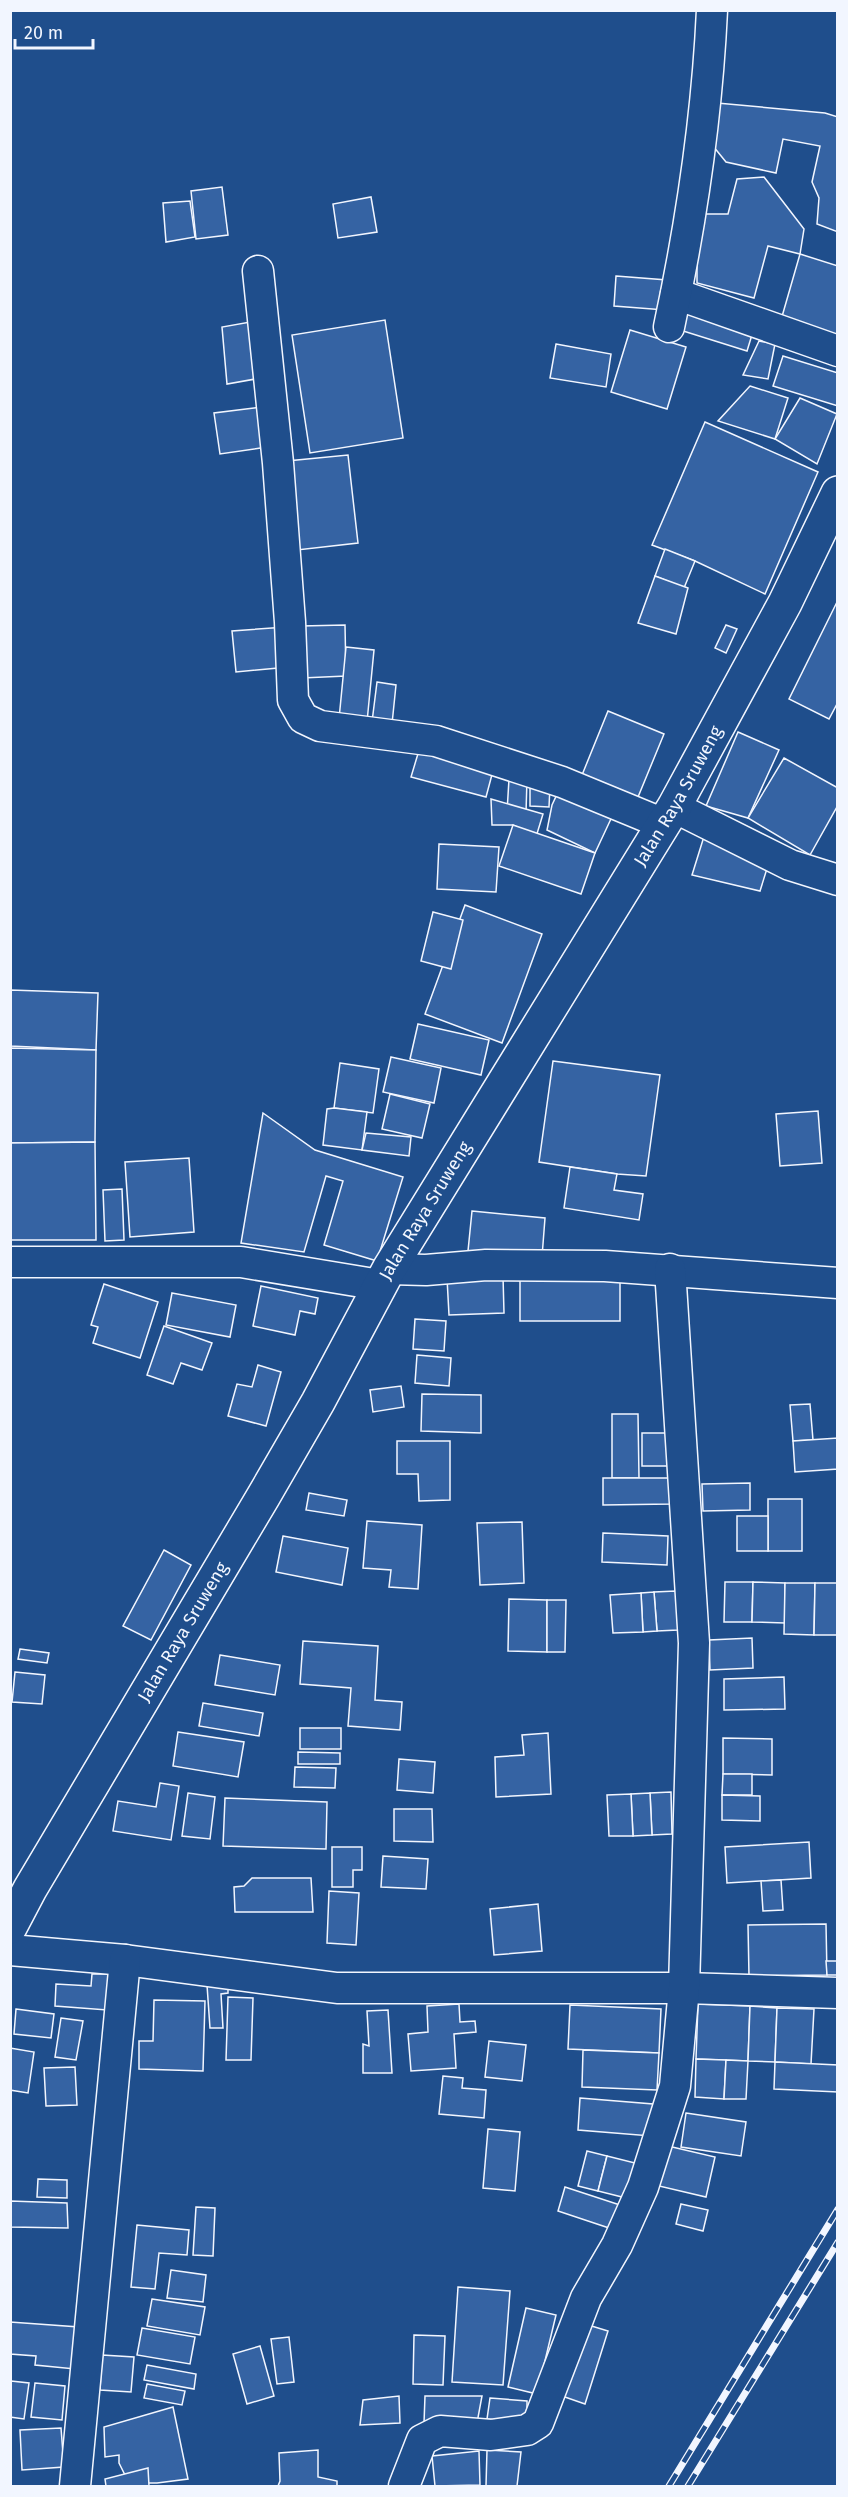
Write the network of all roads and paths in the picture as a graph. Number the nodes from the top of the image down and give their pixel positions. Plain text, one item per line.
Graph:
1 (712, 10) edge
2 (258, 271) dead end
3 (676, 294) junction
4 (669, 327) dead end
5 (837, 351) edge
6 (837, 493) edge
7 (669, 816) junction
8 (837, 880) edge
9 (10, 1262) edge
10 (670, 1269) junction
11 (385, 1277) junction
12 (837, 1283) edge
13 (10, 1927) edge
14 (10, 1950) edge
15 (125, 1960) junction
16 (684, 1989) junction
17 (837, 1993) edge
18 (75, 2487) edge
19 (404, 2487) edge

1 - 3 street
2 - 7 street
3 - 4 street
3 - 5 street
6 - 7 highway, Jalan Raya Sruweng
7 - 8 street
7 - 11 highway, Jalan Raya Sruweng
9 - 11 street
10 - 11 street
10 - 12 street
10 - 16 street
11 - 13 highway, Jalan Raya Sruweng
14 - 15 street
15 - 16 street
15 - 18 street
16 - 17 street
16 - 19 street

